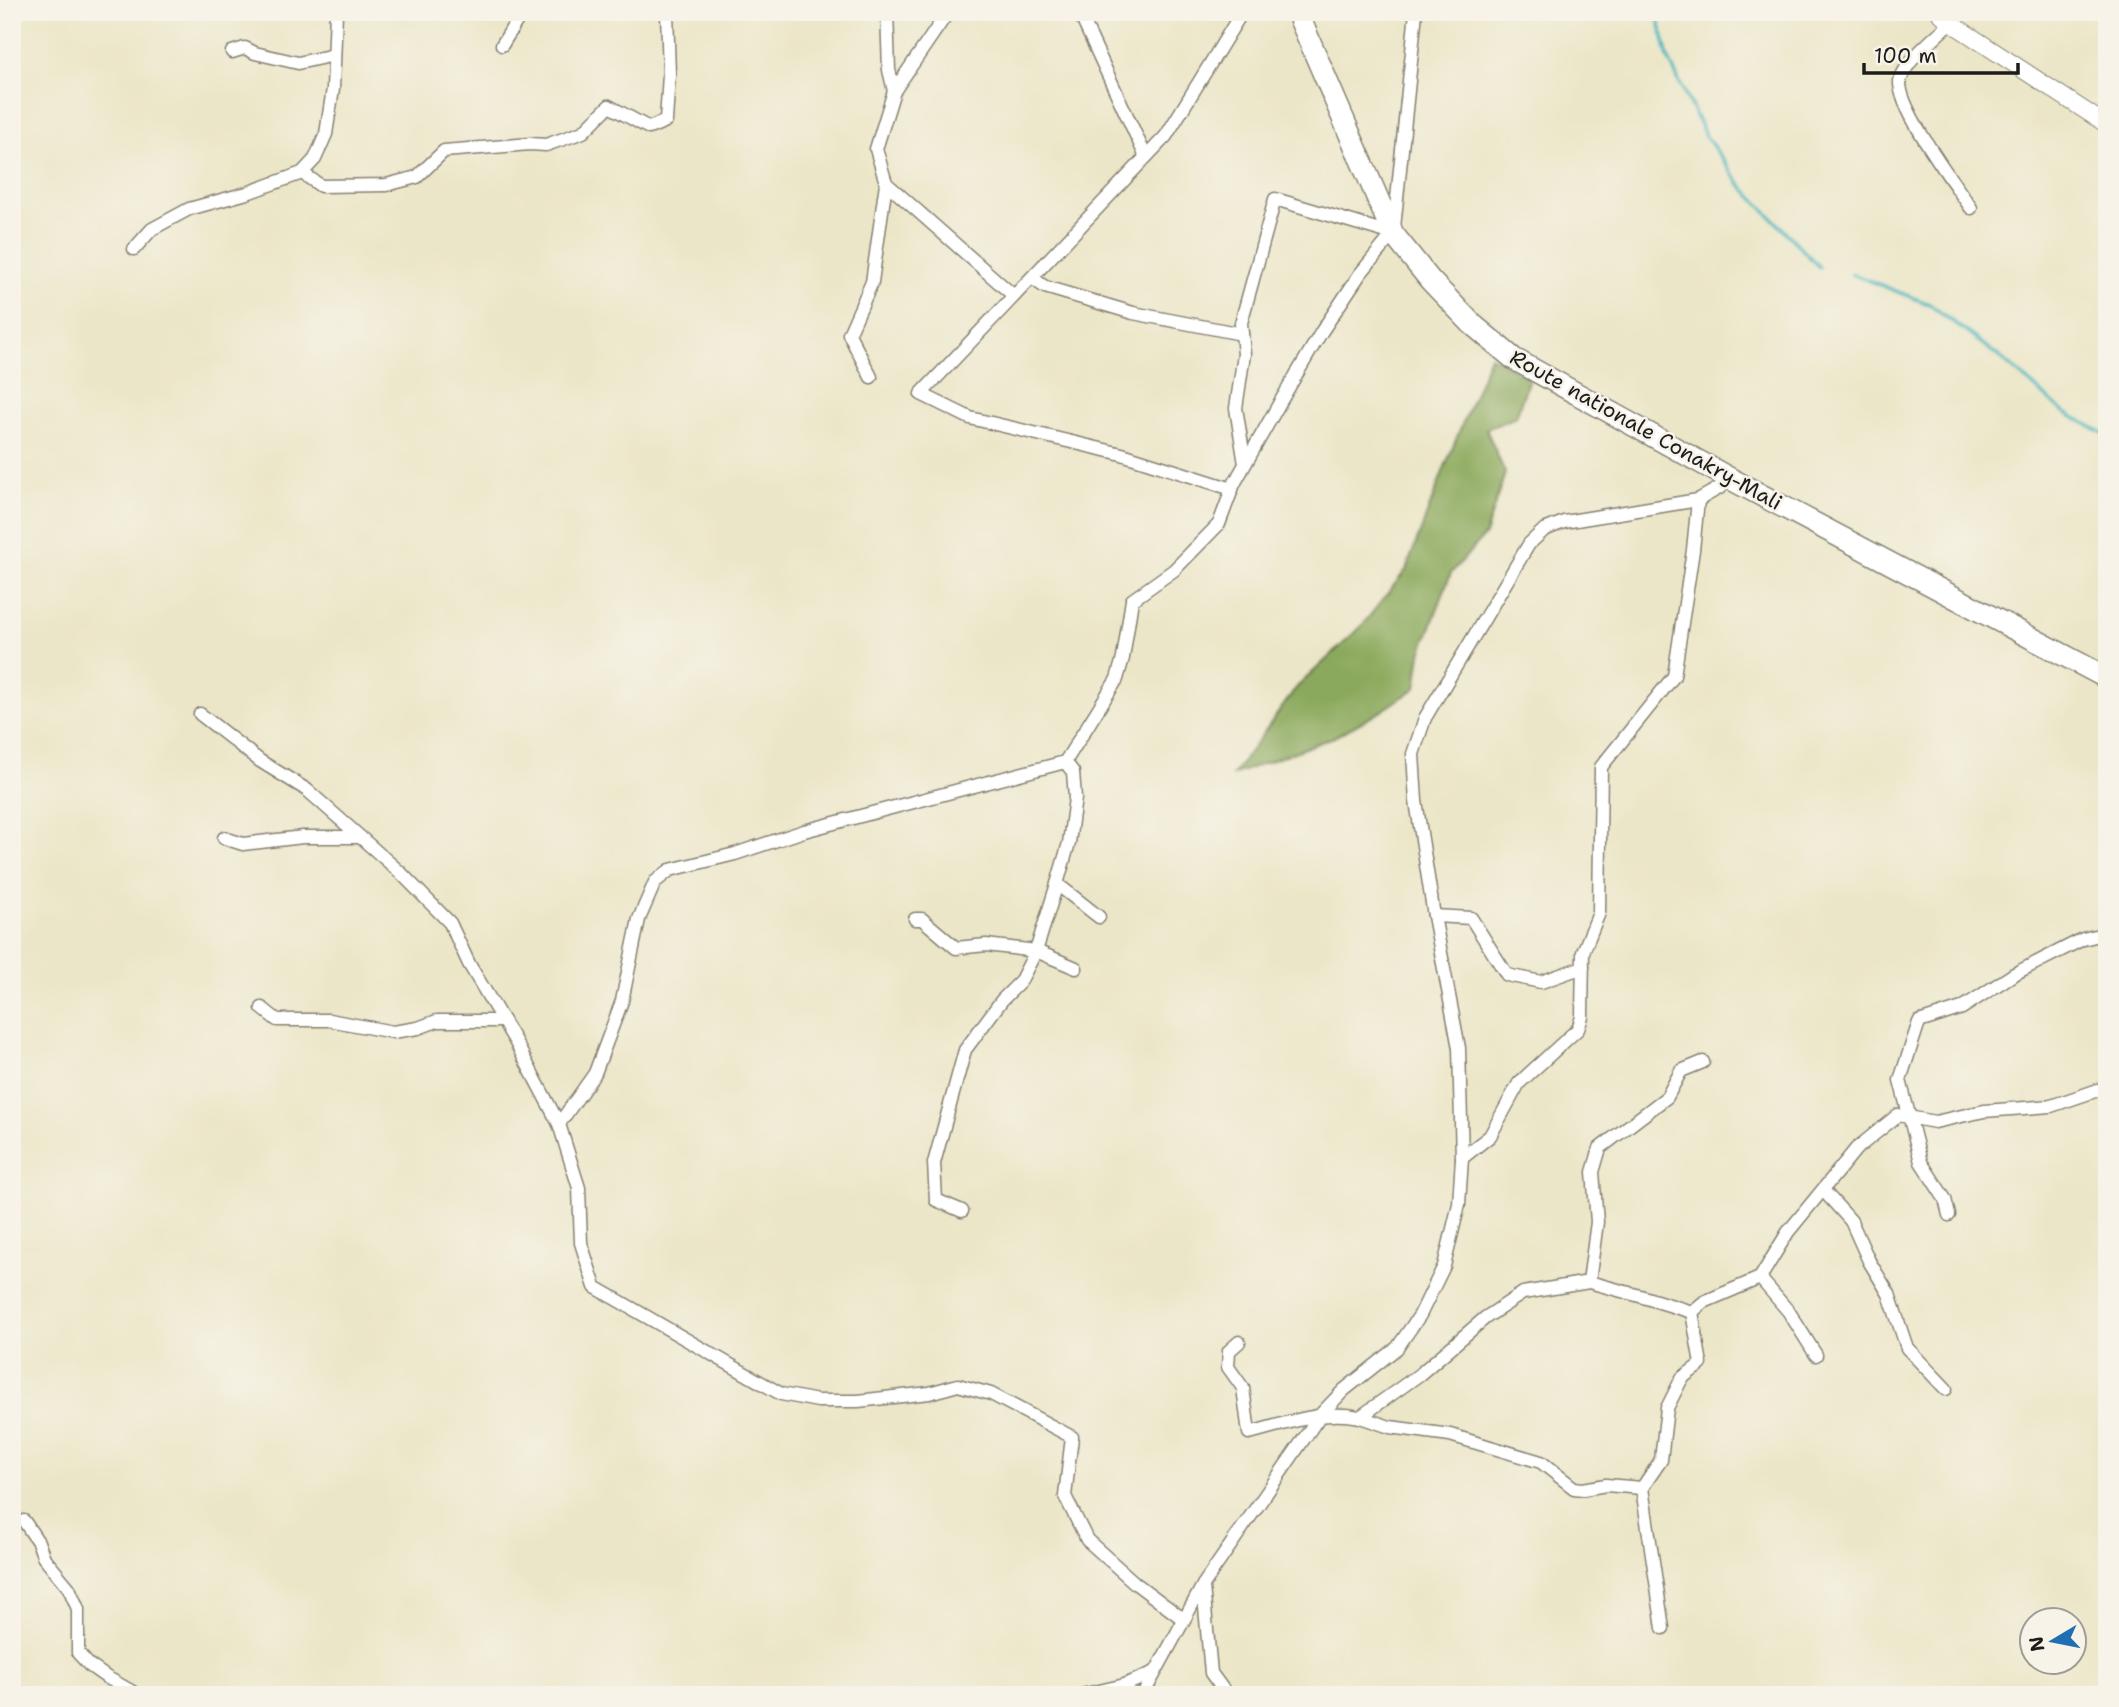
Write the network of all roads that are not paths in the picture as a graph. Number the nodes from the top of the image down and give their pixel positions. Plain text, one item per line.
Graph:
1 (336, 12) edge
2 (522, 12) edge
3 (667, 12) edge
4 (887, 12) edge
5 (948, 12) edge
6 (1079, 12) edge
7 (1242, 12) edge
8 (1297, 12) edge
9 (1416, 12) edge
10 (1950, 16) edge
11 (502, 45) dead end
12 (232, 52) dead end
13 (334, 55) junction
14 (894, 91) junction
15 (2104, 120) edge
16 (1146, 157) junction
17 (302, 173) junction
18 (886, 183) junction
19 (1971, 208) dead end
20 (1393, 234) junction
21 (134, 249) dead end
22 (1032, 278) junction
23 (1014, 296) junction
24 (1242, 334) junction
25 (871, 377) dead end
26 (1245, 464) junction
27 (1727, 477) junction
28 (1232, 489) junction
29 (1698, 500) junction
30 (2107, 678) edge
31 (200, 714) dead end
32 (1065, 762) junction
33 (360, 837) junction
34 (224, 838) dead end
35 (1057, 884) junction
36 (1434, 916) junction
37 (1099, 917) dead end
38 (915, 919) dead end
39 (2107, 933) edge
40 (1036, 951) junction
41 (1583, 967) junction
42 (1076, 968) dead end
43 (262, 1008) dead end
44 (503, 1021) junction
45 (1703, 1062) dead end
46 (2107, 1087) edge
47 (1908, 1117) junction
48 (559, 1124) junction
49 (1462, 1158) junction
50 (1823, 1190) junction
51 (962, 1210) dead end
52 (1949, 1214) dead end
53 (1760, 1278) junction
54 (1589, 1282) junction
55 (1692, 1312) junction
56 (1239, 1342) dead end
57 (1816, 1355) dead end
58 (1946, 1389) dead end
59 (1321, 1414) junction
60 (1360, 1417) junction
61 (1642, 1488) junction
62 (24, 1521) dead end
63 (1203, 1585) junction
64 (1183, 1619) junction
65 (1663, 1628) dead end
66 (1153, 1673) junction
67 (1122, 1690) edge
68 (138, 1695) edge
69 (1082, 1695) edge
70 (1143, 1695) edge
71 (1227, 1695) edge

1 - 13 street
2 - 11 street
3 - 17 street
4 - 14 street
5 - 14 street
6 - 16 street
7 - 16 street
8 - 20 highway, Route nationale Conakry-Mali
9 - 20 street
10 - 15 street
10 - 19 street
12 - 13 street
13 - 17 street
14 - 18 street
16 - 22 street
17 - 21 street
18 - 23 street
18 - 25 street
20 - 24 street
20 - 26 street
20 - 27 highway, Route nationale Conakry-Mali
22 - 23 street
22 - 24 street
23 - 28 street
24 - 26 street
26 - 28 street
27 - 29 street
27 - 30 highway, Route nationale Conakry-Mali
28 - 32 street
29 - 36 street
29 - 41 street
31 - 33 street
32 - 35 street
32 - 48 street
33 - 34 street
33 - 44 street
35 - 37 street
35 - 40 street
36 - 41 street
36 - 49 street
38 - 40 street
39 - 47 street
40 - 42 street
40 - 51 street
41 - 49 street
43 - 44 street
44 - 48 street
45 - 54 street
46 - 47 street
47 - 50 street
47 - 52 street
48 - 64 street
49 - 59 street
50 - 53 street
50 - 58 street
53 - 55 street
53 - 57 street
54 - 55 street
54 - 60 street
55 - 61 street
56 - 59 street
59 - 60 street
59 - 63 street
60 - 61 street
61 - 65 street
62 - 68 street
63 - 64 street
63 - 71 street
64 - 66 street
66 - 67 street
66 - 70 street
67 - 69 street

